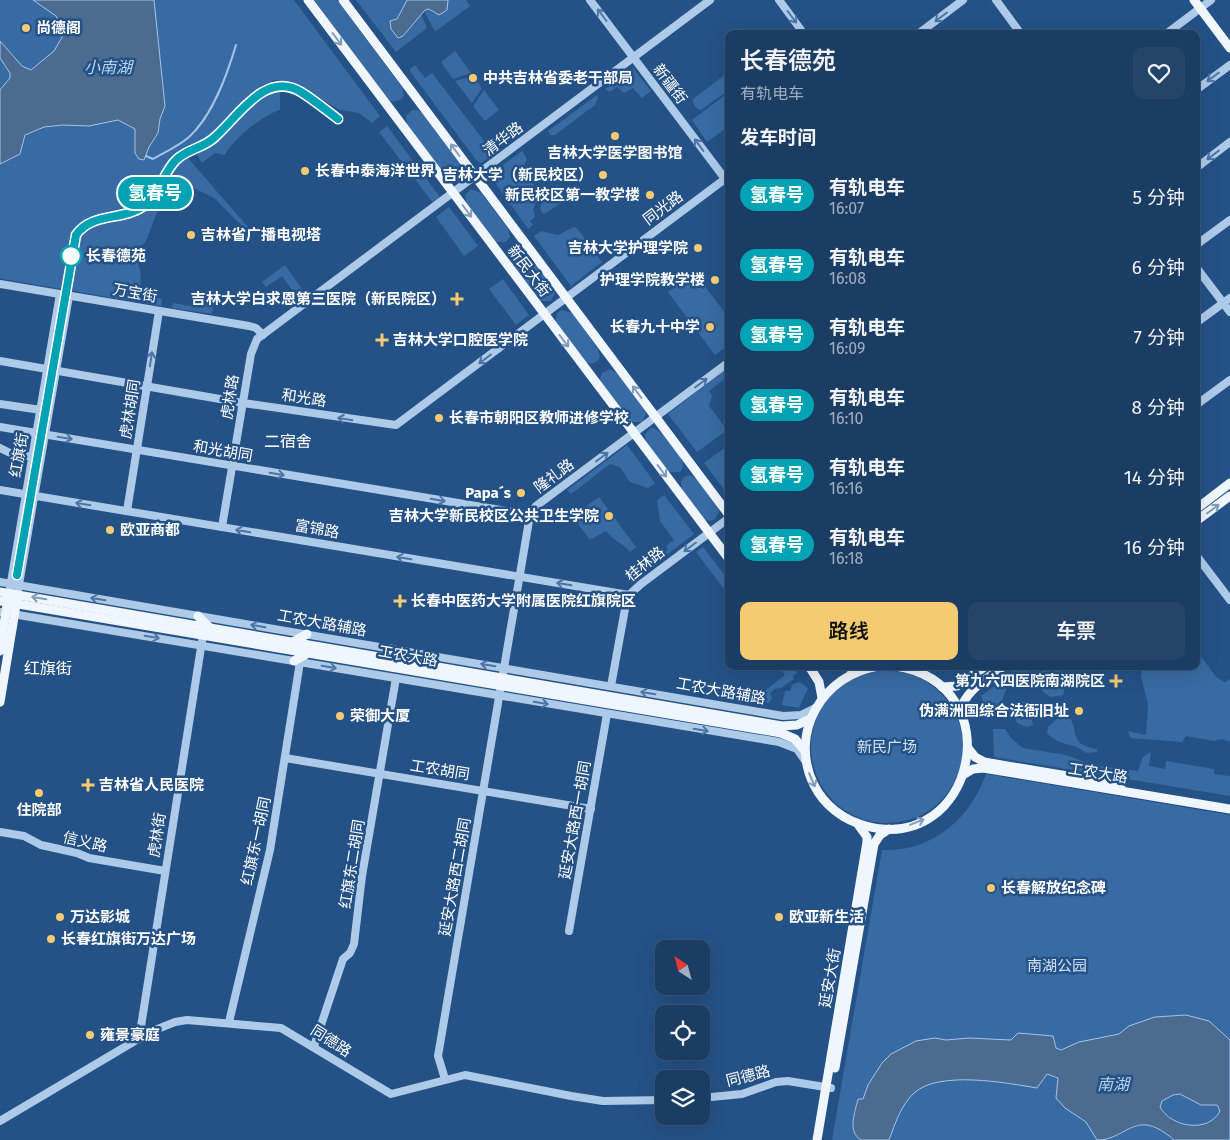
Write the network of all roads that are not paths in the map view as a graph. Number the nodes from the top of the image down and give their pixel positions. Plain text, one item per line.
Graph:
1 (308, 0) edge
2 (342, 0) edge
3 (590, 0) edge
4 (710, 0) edge
5 (779, 0) edge
6 (963, 0) edge
7 (996, 0) edge
8 (1194, 0) edge
9 (1204, 3) edge
10 (801, 30) edge
11 (923, 30) edge
12 (1018, 30) edge
13 (1171, 30) edge
14 (1230, 39) edge
15 (1230, 48) edge
16 (634, 58) junction
17 (1230, 65) edge
18 (1200, 87) edge
19 (1230, 142) edge
20 (1200, 165) edge
21 (725, 176) edge
22 (475, 177) junction
23 (725, 180) edge
24 (454, 193) junction
25 (1230, 220) edge
26 (1200, 242) edge
27 (1200, 271) edge
28 (0, 284) edge
29 (64, 295) junction
30 (566, 298) junction
31 (1227, 301) edge
32 (159, 311) junction
33 (1230, 312) edge
34 (544, 314) junction
35 (1200, 321) edge
36 (263, 335) junction
37 (0, 361) edge
38 (725, 365) edge
39 (48, 369) junction
40 (56, 371) junction
41 (1230, 380) edge
42 (147, 386) junction
43 (1200, 402) edge
44 (243, 403) junction
45 (0, 404) edge
46 (40, 410) junction
47 (655, 417) junction
48 (0, 427) edge
49 (37, 433) junction
50 (634, 433) junction
51 (46, 434) junction
52 (0, 448) edge
53 (137, 450) junction
54 (32, 457) junction
55 (232, 467) junction
56 (1230, 483) edge
57 (0, 490) edge
58 (26, 494) junction
59 (35, 496) junction
60 (1230, 496) edge
61 (1200, 506) edge
62 (127, 511) junction
63 (725, 511) edge
64 (530, 515) junction
65 (725, 519) edge
66 (1200, 519) edge
67 (222, 527) junction
68 (709, 533) junction
69 (725, 554) edge
70 (1200, 560) edge
71 (520, 578) junction
72 (0, 582) edge
73 (10, 594) edge
74 (629, 595) junction
75 (1230, 600) edge
76 (7, 613) edge
77 (198, 616) junction
78 (206, 631) junction
79 (306, 634) junction
80 (293, 642) junction
81 (0, 646) edge
82 (202, 646) junction
83 (390, 649) junction
84 (308, 653) junction
85 (405, 661) junction
86 (297, 662) junction
87 (504, 668) junction
88 (812, 670) edge
89 (862, 670) edge
90 (910, 670) edge
91 (980, 670) edge
92 (999, 670) edge
93 (858, 671) joint
94 (396, 678) junction
95 (502, 682) junction
96 (611, 686) junction
97 (942, 687) junction
98 (500, 696) junction
99 (822, 698) junction
100 (0, 702) edge
101 (815, 708) junction
102 (960, 712) junction
103 (607, 714) junction
104 (810, 719) junction
105 (968, 748) junction
106 (805, 751) junction
107 (285, 758) junction
108 (806, 762) junction
109 (380, 774) junction
110 (964, 775) junction
111 (484, 791) junction
112 (1230, 803) edge
113 (1230, 809) edge
114 (591, 810) junction
115 (856, 823) junction
116 (889, 829) junction
117 (0, 832) edge
118 (166, 871) junction
119 (569, 932) dead end
120 (229, 1022) junction
121 (138, 1039) junction
122 (314, 1046) junction
123 (445, 1079) junction
124 (828, 1088) junction
125 (710, 1097) edge
126 (655, 1100) edge
127 (0, 1121) edge
128 (817, 1140) edge
129 (822, 1140) edge

1 -> 24 main road, 新民大街
22 -> 2 main road, 新民大街
16 -> 3 street, 新疆街
4 - 16 street, 清华路
5 -> 10 street
6 -> 11 street
7 - 12 street
8 - 9 main road
9 - 13 street
9 - 14 main road
9 - 15 main road
21 -> 16 street, 新疆街
16 - 22 street, 清华路
17 -> 18 street
19 -> 20 street
22 - 24 street, 清华路
22 - 30 main road, 新民大街
23 - 30 street, 同光路
24 -> 34 main road, 新民大街
24 - 36 street, 清华路
25 - 26 street
27 - 31 street
28 - 29 street, 万宝街
29 - 32 street, 万宝街
29 - 39 street, 红旗街
29 - 40 street, 红旗街
30 - 34 street, 和光路
47 -> 30 main road, 新民大街
31 - 33 street
31 - 35 street
32 - 36 street, 万宝街
42 -> 32 street, 虎林胡同
34 -> 44 street, 和光路
34 -> 50 main road, 新民大街
36 - 44 street, 虎林路
37 - 39 street, 和光路
47 -> 38 street, 隆礼路
39 - 40 street, 和光路
39 - 46 street, 红旗街
40 - 42 street, 和光路
40 - 51 street, 红旗街
41 - 43 street
42 - 44 street, 和光路
42 - 53 street, 虎林胡同
44 - 55 street, 虎林路
45 - 46 street
46 - 49 street, 红旗街
47 - 50 street, 隆礼路
47 - 63 main road, 新民大街
48 - 49 street, 和光胡同
49 - 51 street, 和光胡同
49 - 54 street, 红旗街
64 -> 50 street, 隆礼路
50 -> 68 main road, 新民大街
51 -> 53 street, 和光胡同
51 - 59 street, 红旗街
52 - 54 street
53 - 55 street, 和光胡同
53 - 62 street, 虎林胡同
54 - 58 street, 红旗街
55 -> 64 street, 和光胡同
55 - 67 street, 虎林路
56 - 61 main road
57 - 58 street, 富锦路
58 - 59 street, 富锦路
58 - 73 street, 红旗街
62 -> 59 street, 富锦路
59 - 73 street, 红旗街
66 -> 60 main road
62 - 67 street, 富锦路
64 - 71 street, 隆礼路
65 - 68 street, 桂林路
71 -> 67 street, 富锦路
68 - 69 main road, 新民大街
68 -> 74 street, 桂林路
70 - 75 street
74 -> 71 street, 富锦路
71 - 87 street, 隆礼路
72 - 73 street, 工农大路辅路
73 - 76 main road, 红旗街
77 -> 73 street, 工农大路辅路
73 - 78 main road, 工农大路
74 - 96 street, 桂林路
76 - 81 main road, 红旗街
76 -> 82 street
76 - 100 main road, 红旗街
77 - 78 main road
79 -> 77 street, 工农大路辅路
78 - 80 main road, 工农大路
78 - 82 street, 虎林街
78 - 84 main road, 工农大路
79 - 80 main road
79 - 83 street, 工农大路辅路
80 - 85 main road, 工农大路
82 - 86 street
82 - 118 street, 虎林街
83 - 85 main road
87 -> 83 street, 工农大路辅路
84 - 86 main road
84 - 95 main road, 工农大路
85 - 95 main road, 工农大路
86 -> 94 street
86 - 107 street, 红旗东一胡同
87 - 95 street, 隆礼路
87 - 96 street, 工农大路辅路
88 - 99 main road
89 - 93 main road
90 - 97 main road
91 - 97 main road
92 - 102 main road
93 - 99 main road
94 - 98 street
94 - 109 street, 红旗东二胡同
95 - 98 street, 延安大路西二胡同
95 - 104 main road, 工农大路
95 - 106 main road, 工农大路
101 -> 96 street, 工农大路辅路
97 - 102 main road
98 -> 103 street
98 - 111 street, 延安大路西二胡同
99 - 101 main road
101 - 104 main road
102 - 105 main road
103 -> 108 street
103 - 114 street, 延安大路西一胡同
104 - 106 main road
105 - 110 main road
105 - 112 main road, 工农大路
106 - 108 main road
107 - 109 street, 工农胡同
107 - 120 street, 红旗东一胡同
108 -> 115 main road
109 - 111 street, 工农胡同
109 - 122 street, 红旗东二胡同
110 - 113 main road, 工农大路
116 -> 110 main road
111 - 114 street, 工农胡同
111 - 123 street, 延安大路西二胡同
114 - 119 street, 延安大路西一胡同
115 - 116 main road
115 - 124 main road, 延安大街
116 - 124 main road, 延安大街
117 - 118 street, 信义路
118 - 121 street, 虎林街
120 - 121 street, 同德路
120 - 122 street, 同德路
121 - 127 street, 同德路
122 - 123 street, 同德路
123 - 126 street, 同德路
124 - 125 street, 同德路
124 - 128 main road, 延安大街
124 - 129 main road, 延安大街

